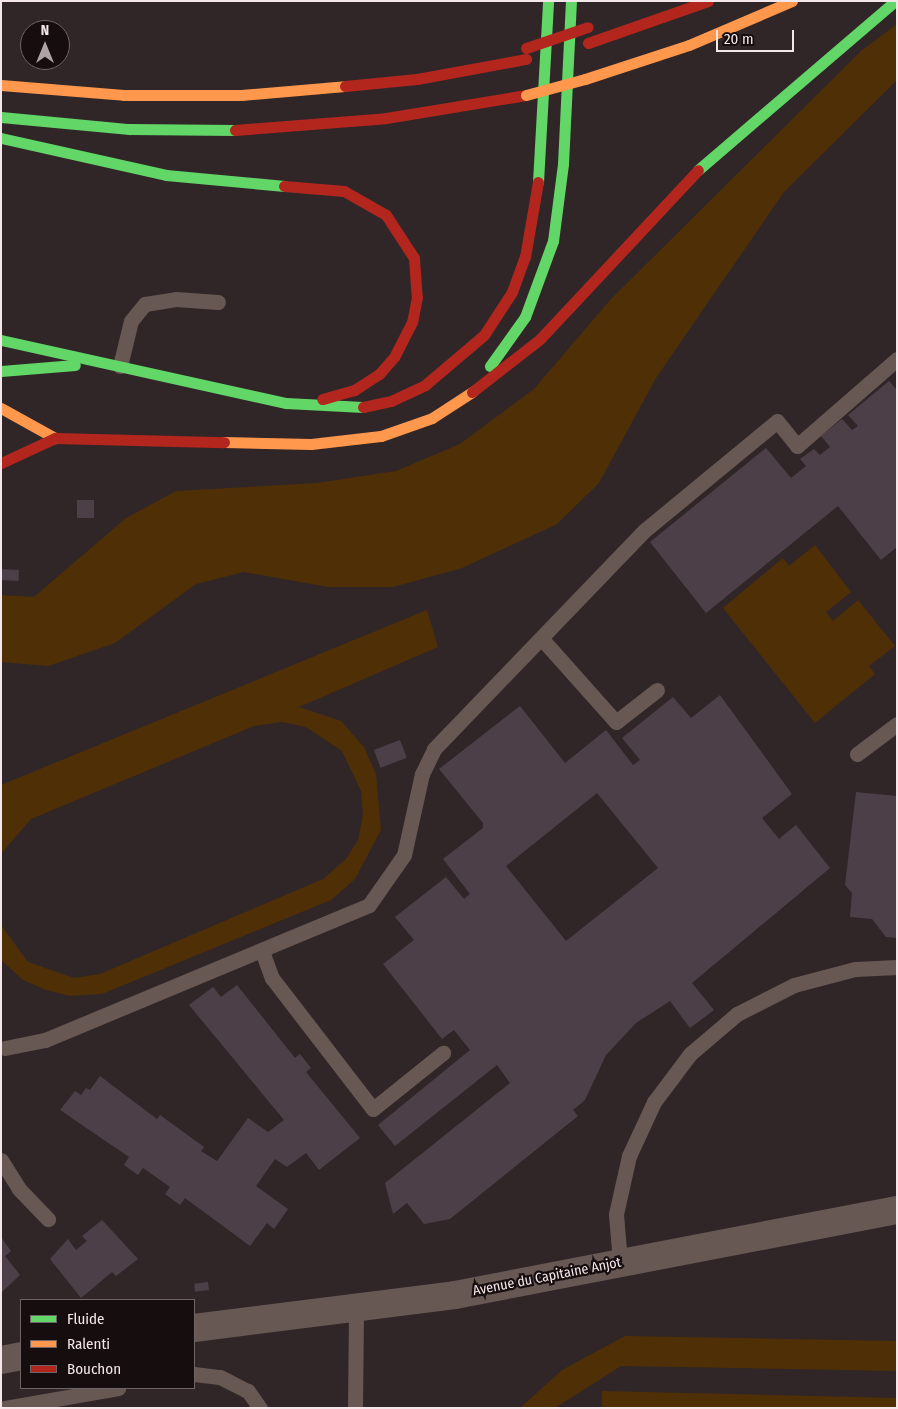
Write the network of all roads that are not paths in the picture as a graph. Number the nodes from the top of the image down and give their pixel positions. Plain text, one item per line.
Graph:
1 (548, 1) edge
2 (571, 1) edge
3 (708, 1) edge
4 (792, 1) edge
5 (894, 1) edge
6 (604, 21) dead end
7 (526, 53) junction
8 (1, 85) edge
9 (1, 118) edge
10 (1, 138) edge
11 (218, 302) dead end
12 (1, 340) edge
13 (11, 356) dead end
14 (897, 359) edge
15 (86, 360) junction
16 (101, 363) junction
17 (120, 366) junction
18 (1, 371) edge
19 (460, 401) junction
20 (286, 404) junction
21 (2, 409) edge
22 (10, 427) dead end
23 (35, 427) junction
24 (55, 438) junction
25 (1, 446) edge
26 (29, 447) junction
27 (2, 462) edge
28 (542, 639) junction
29 (657, 690) dead end
30 (897, 724) edge
31 (857, 754) dead end
32 (262, 950) junction
33 (897, 967) edge
34 (2, 1052) edge
35 (444, 1053) dead end
36 (1, 1160) edge
37 (897, 1210) edge
38 (48, 1219) dead end
39 (620, 1262) junction
40 (356, 1306) junction
41 (195, 1328) edge
42 (20, 1356) edge
43 (1, 1360) edge
44 (195, 1374) edge
45 (112, 1389) edge
46 (5, 1408) edge
47 (260, 1408) edge
48 (356, 1408) edge

1 - 20 highway
2 - 19 highway
3 - 7 highway
4 - 9 highway, bridge
5 - 19 highway
6 - 7 highway, bridge
7 - 8 highway
10 - 20 highway
11 - 17 lane
12 - 15 highway
13 - 15 highway
14 - 28 lane
15 - 16 highway
16 - 17 highway
16 - 18 highway
17 - 20 highway
19 - 24 highway
21 - 23 highway
22 - 23 highway
23 - 24 highway
24 - 26 highway
25 - 26 highway
26 - 27 highway
28 - 29 lane
28 - 32 lane
30 - 31 lane
32 - 34 lane
32 - 35 lane
33 - 39 lane
36 - 38 lane
37 - 39 street, Avenue du Capitaine Anjot
39 - 40 street, Avenue du Capitaine Anjot
40 - 41 street, Avenue du Capitaine Anjot
40 - 48 lane
42 - 43 street
44 - 47 lane
45 - 46 lane

